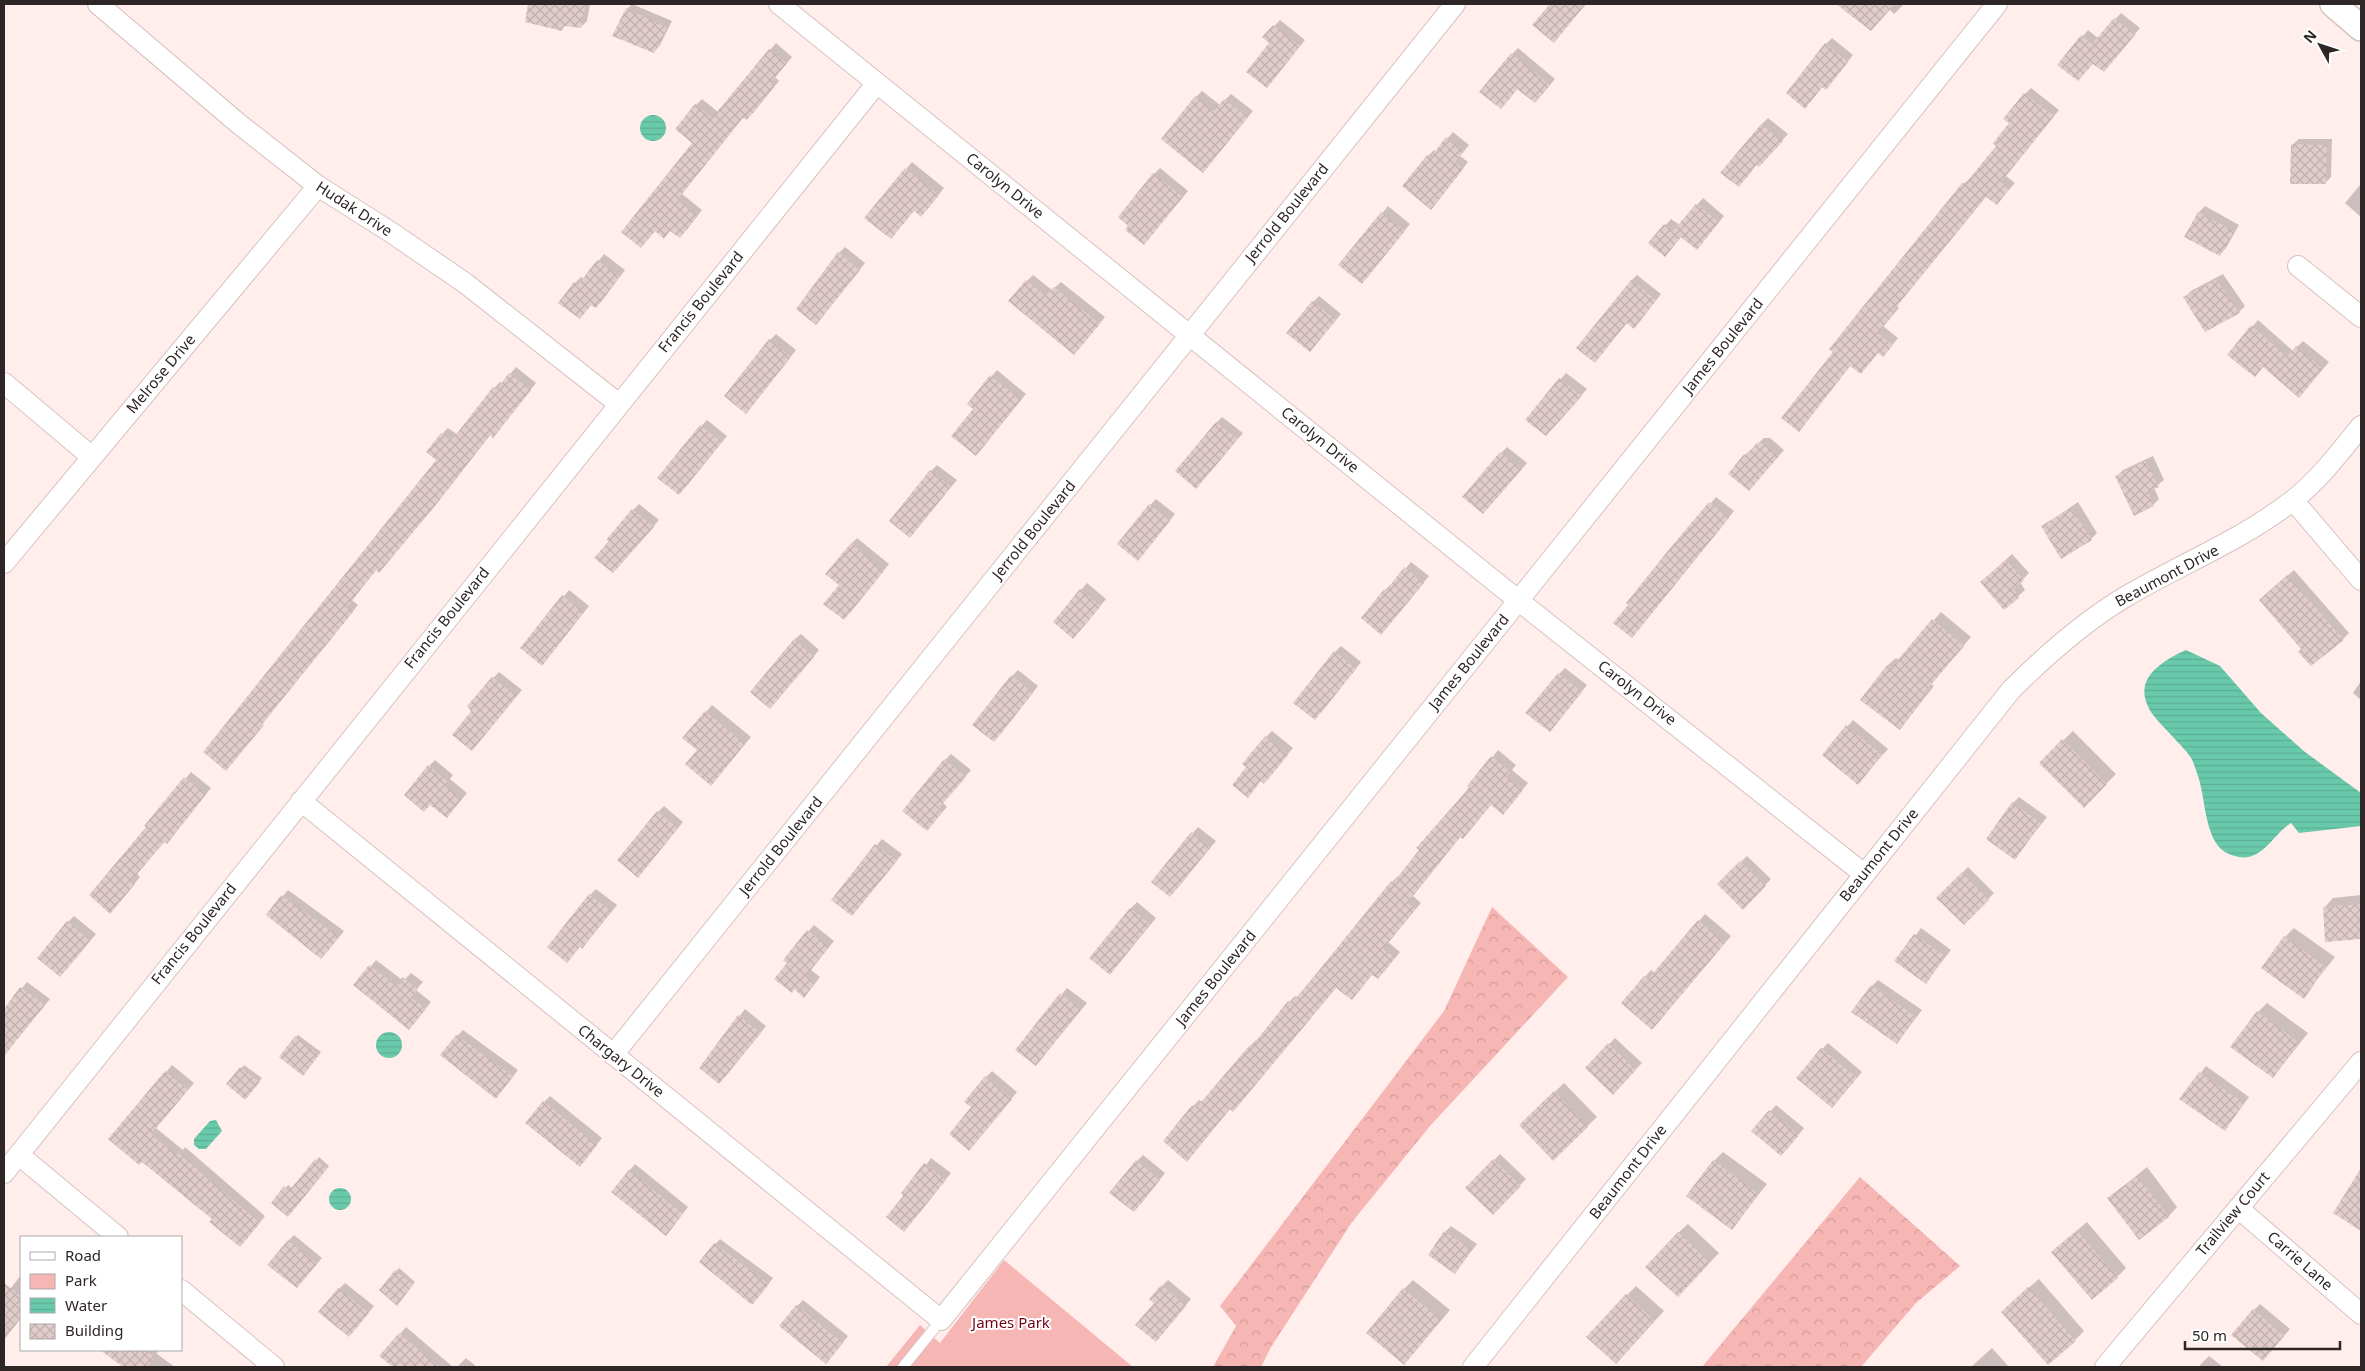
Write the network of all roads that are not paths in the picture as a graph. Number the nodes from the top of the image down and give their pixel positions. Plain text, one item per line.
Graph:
1 (98, 4) edge
2 (779, 4) edge
3 (1455, 4) edge
4 (1997, 4) edge
5 (2333, 4) edge
6 (2361, 28) edge
7 (877, 83) junction
8 (318, 186) junction
9 (2298, 266) dead end
10 (2361, 317) edge
11 (1190, 335) junction
12 (4, 383) edge
13 (620, 404) junction
14 (2361, 426) edge
15 (92, 457) junction
16 (2293, 500) junction
17 (4, 563) edge
18 (2361, 580) edge
19 (1519, 601) junction
20 (302, 801) junction
21 (1864, 874) junction
22 (613, 1055) junction
23 (2361, 1062) edge
24 (19, 1154) junction
25 (4, 1173) edge
26 (2238, 1208) junction
27 (117, 1236) edge
28 (182, 1291) edge
29 (2361, 1314) edge
30 (941, 1320) junction
31 (274, 1367) edge
32 (903, 1367) edge
33 (1473, 1367) edge
34 (2105, 1367) edge

1 - 8 street, Hudak Drive
2 - 7 street, Carolyn Drive
3 - 11 street, Jerrold Boulevard
4 - 19 street, James Boulevard
5 - 6 street
7 - 11 street, Carolyn Drive
7 - 13 street, Francis Boulevard
8 - 13 street, Hudak Drive
8 - 15 street, Melrose Drive
9 - 10 street
11 - 19 street, Carolyn Drive
11 - 22 street, Jerrold Boulevard
12 - 15 street
13 - 20 street, Francis Boulevard
14 - 16 street, Beaumont Drive
15 - 17 street, Melrose Drive
16 - 18 street
16 - 21 street, Beaumont Drive
19 - 21 street, Carolyn Drive
19 - 30 street, James Boulevard
20 - 22 street, Chargary Drive
20 - 24 street, Francis Boulevard
21 - 33 street, Beaumont Drive
22 - 30 street, Chargary Drive
23 - 26 street, Trailview Court
24 - 25 street, Francis Boulevard
24 - 27 street
26 - 29 street, Carrie Lane
26 - 34 street, Trailview Court
28 - 31 street
30 - 32 lane

